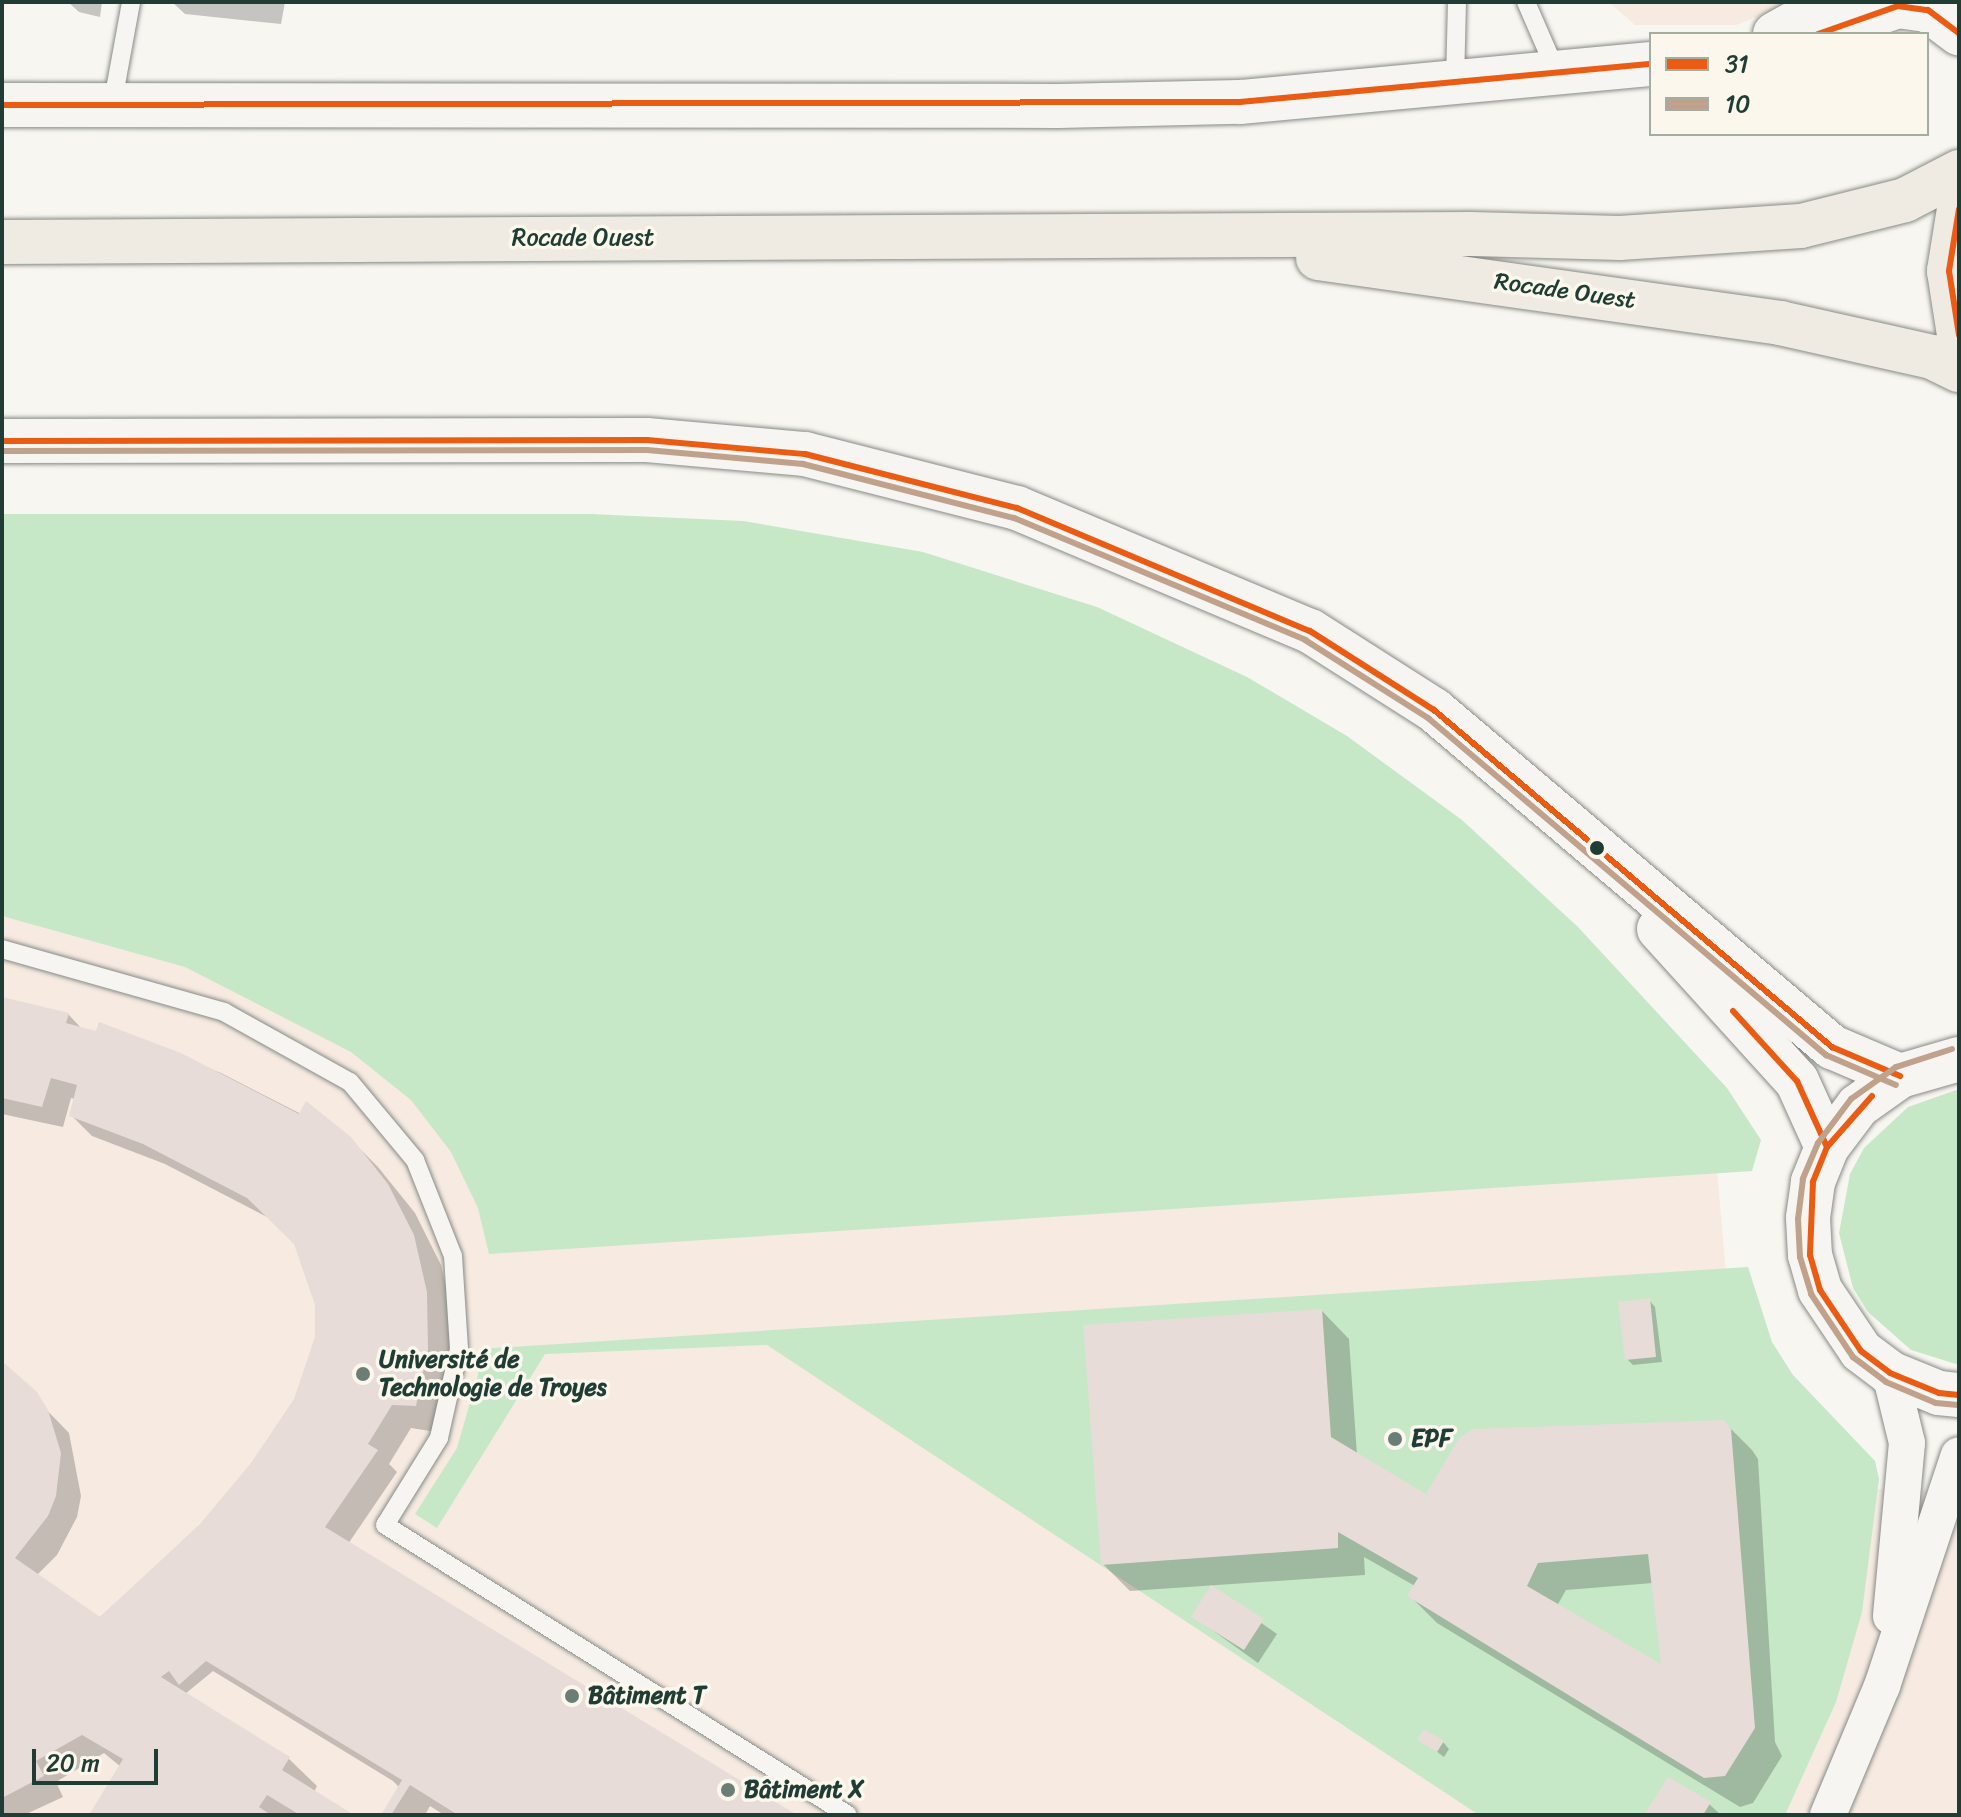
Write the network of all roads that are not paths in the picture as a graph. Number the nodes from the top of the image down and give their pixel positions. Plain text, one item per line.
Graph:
1 (131, 2) edge
2 (1457, 2) edge
3 (1526, 2) edge
4 (1833, 2) edge
5 (1779, 32) edge
6 (1824, 32) edge
7 (1959, 33) edge
8 (1649, 64) edge
9 (1557, 74) junction
10 (1455, 83) junction
11 (2, 105) edge
12 (112, 106) junction
13 (1959, 172) edge
14 (1959, 209) edge
15 (1165, 237) junction
16 (2, 242) edge
17 (1959, 335) edge
18 (1959, 370) edge
19 (2, 441) edge
20 (1547, 806) junction
21 (2, 949) edge
22 (1959, 1059) edge
23 (1900, 1076) junction
24 (1827, 1147) junction
25 (1890, 1373) junction
26 (1959, 1395) edge
27 (1959, 1455) edge
28 (1882, 1686) junction
29 (848, 1815) edge
30 (1828, 1815) edge

1 - 12 lane
2 - 10 lane
3 - 9 lane
4 - 5 street
6 - 7 street
8 - 9 street
9 - 10 street
10 - 12 street
11 - 12 street
13 - 15 main road, Rocade Ouest
14 - 17 main road
15 - 16 main road, Rocade Ouest
15 - 18 main road, Rocade Ouest
19 - 20 street
20 - 23 street
20 - 24 street
21 - 29 lane
22 - 23 street
23 - 24 street
24 - 25 street
25 - 26 street
25 - 28 street
27 - 28 street
28 - 30 street

